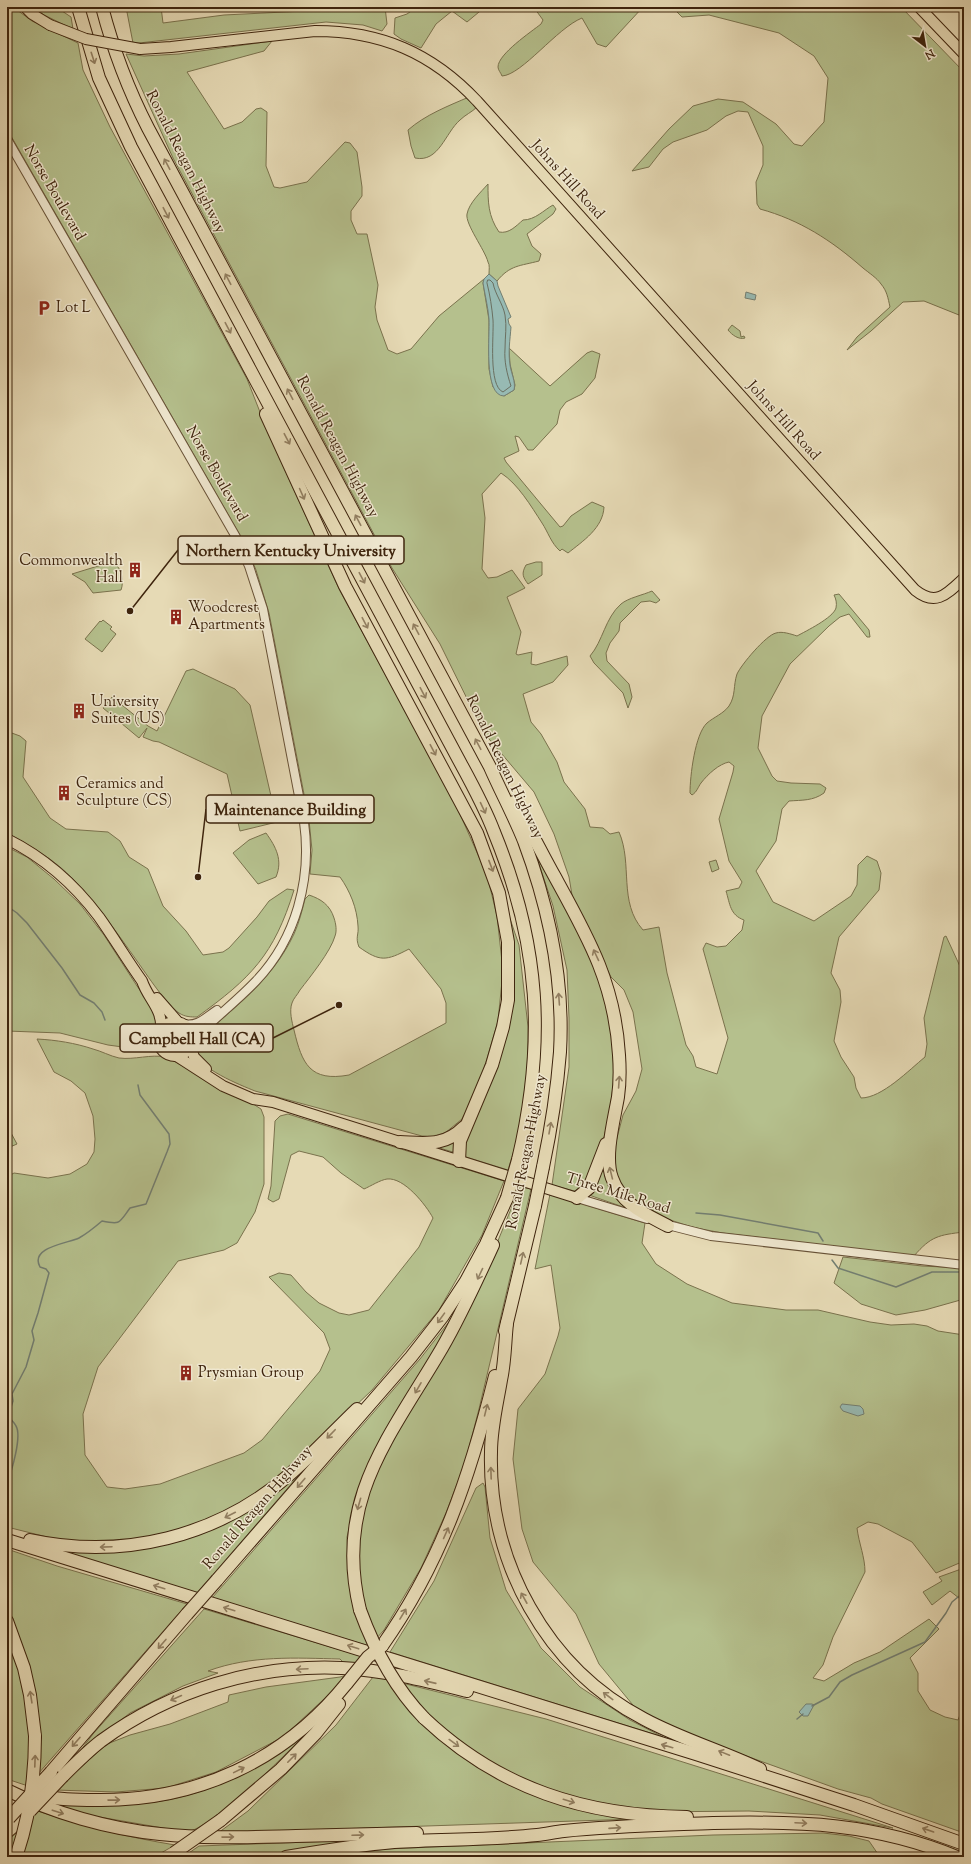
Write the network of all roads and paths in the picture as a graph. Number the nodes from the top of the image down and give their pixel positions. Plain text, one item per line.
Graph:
1 (17, 7) edge
2 (78, 7) edge
3 (102, 7) edge
4 (919, 7) edge
5 (27, 9) edge
6 (964, 54) edge
7 (7, 140) edge
8 (249, 367) junction
9 (964, 578) edge
10 (490, 767) junction
11 (7, 839) edge
12 (142, 981) junction
13 (234, 1002) junction
14 (180, 1023) junction
15 (161, 1030) junction
16 (191, 1044) junction
17 (175, 1055) junction
18 (274, 1102) junction
19 (614, 1121) junction
20 (466, 1125) junction
21 (400, 1142) junction
22 (460, 1161) junction
23 (507, 1198) junction
24 (577, 1198) junction
25 (668, 1226) junction
26 (964, 1265) edge
27 (507, 1323) junction
28 (400, 1369) junction
29 (7, 1534) edge
30 (7, 1540) edge
31 (7, 1621) edge
32 (352, 1683) junction
33 (537, 1706) junction
34 (7, 1784) edge
35 (797, 1788) junction
36 (7, 1790) edge
37 (8, 1820) edge
38 (784, 1822) junction
39 (562, 1831) junction
40 (7, 1832) edge
41 (964, 1844) edge
42 (170, 1855) edge
43 (16, 1856) edge
44 (286, 1857) edge
45 (957, 1857) edge

1 - 5 main road, Johns Hill Road
2 -> 8 highway, Ronald Reagan Highway
10 -> 3 highway, Ronald Reagan Highway
4 - 6 main road
5 - 9 main road, Johns Hill Road, bridge
7 - 13 street, Norse Boulevard
8 -> 20 highway
8 -> 23 highway, Ronald Reagan Highway, bridge
19 -> 10 highway
27 -> 10 highway, Ronald Reagan Highway, bridge
11 - 12 main road
12 - 14 main road
12 - 15 main road
13 - 14 street, Norse Boulevard
13 - 16 street, Norse Boulevard
14 - 15 main road
14 - 16 main road
15 - 17 main road
16 - 17 main road
16 - 18 main road, Three Mile Road
17 - 18 main road, Three Mile Road
18 - 21 main road, Three Mile Road
19 - 24 highway
25 -> 19 highway
20 - 21 highway
20 - 22 highway
21 - 22 main road, Three Mile Road
22 - 24 main road, Three Mile Road
23 -> 28 highway, Ronald Reagan Highway
23 -> 38 highway, bridge
24 - 25 street, Three Mile Road
25 - 26 street, Three Mile Road
32 -> 27 highway, Ronald Reagan Highway, bridge
35 -> 27 highway
28 -> 29 highway
28 -> 37 highway, Ronald Reagan Highway, bridge
33 -> 30 highway
43 -> 31 highway, bridge
34 -> 32 highway
42 -> 32 highway, Ronald Reagan Highway, bridge
35 -> 33 highway
33 -> 40 highway, bridge
41 -> 35 highway
36 -> 39 highway
39 -> 38 highway
38 -> 45 highway
39 - 44 highway

